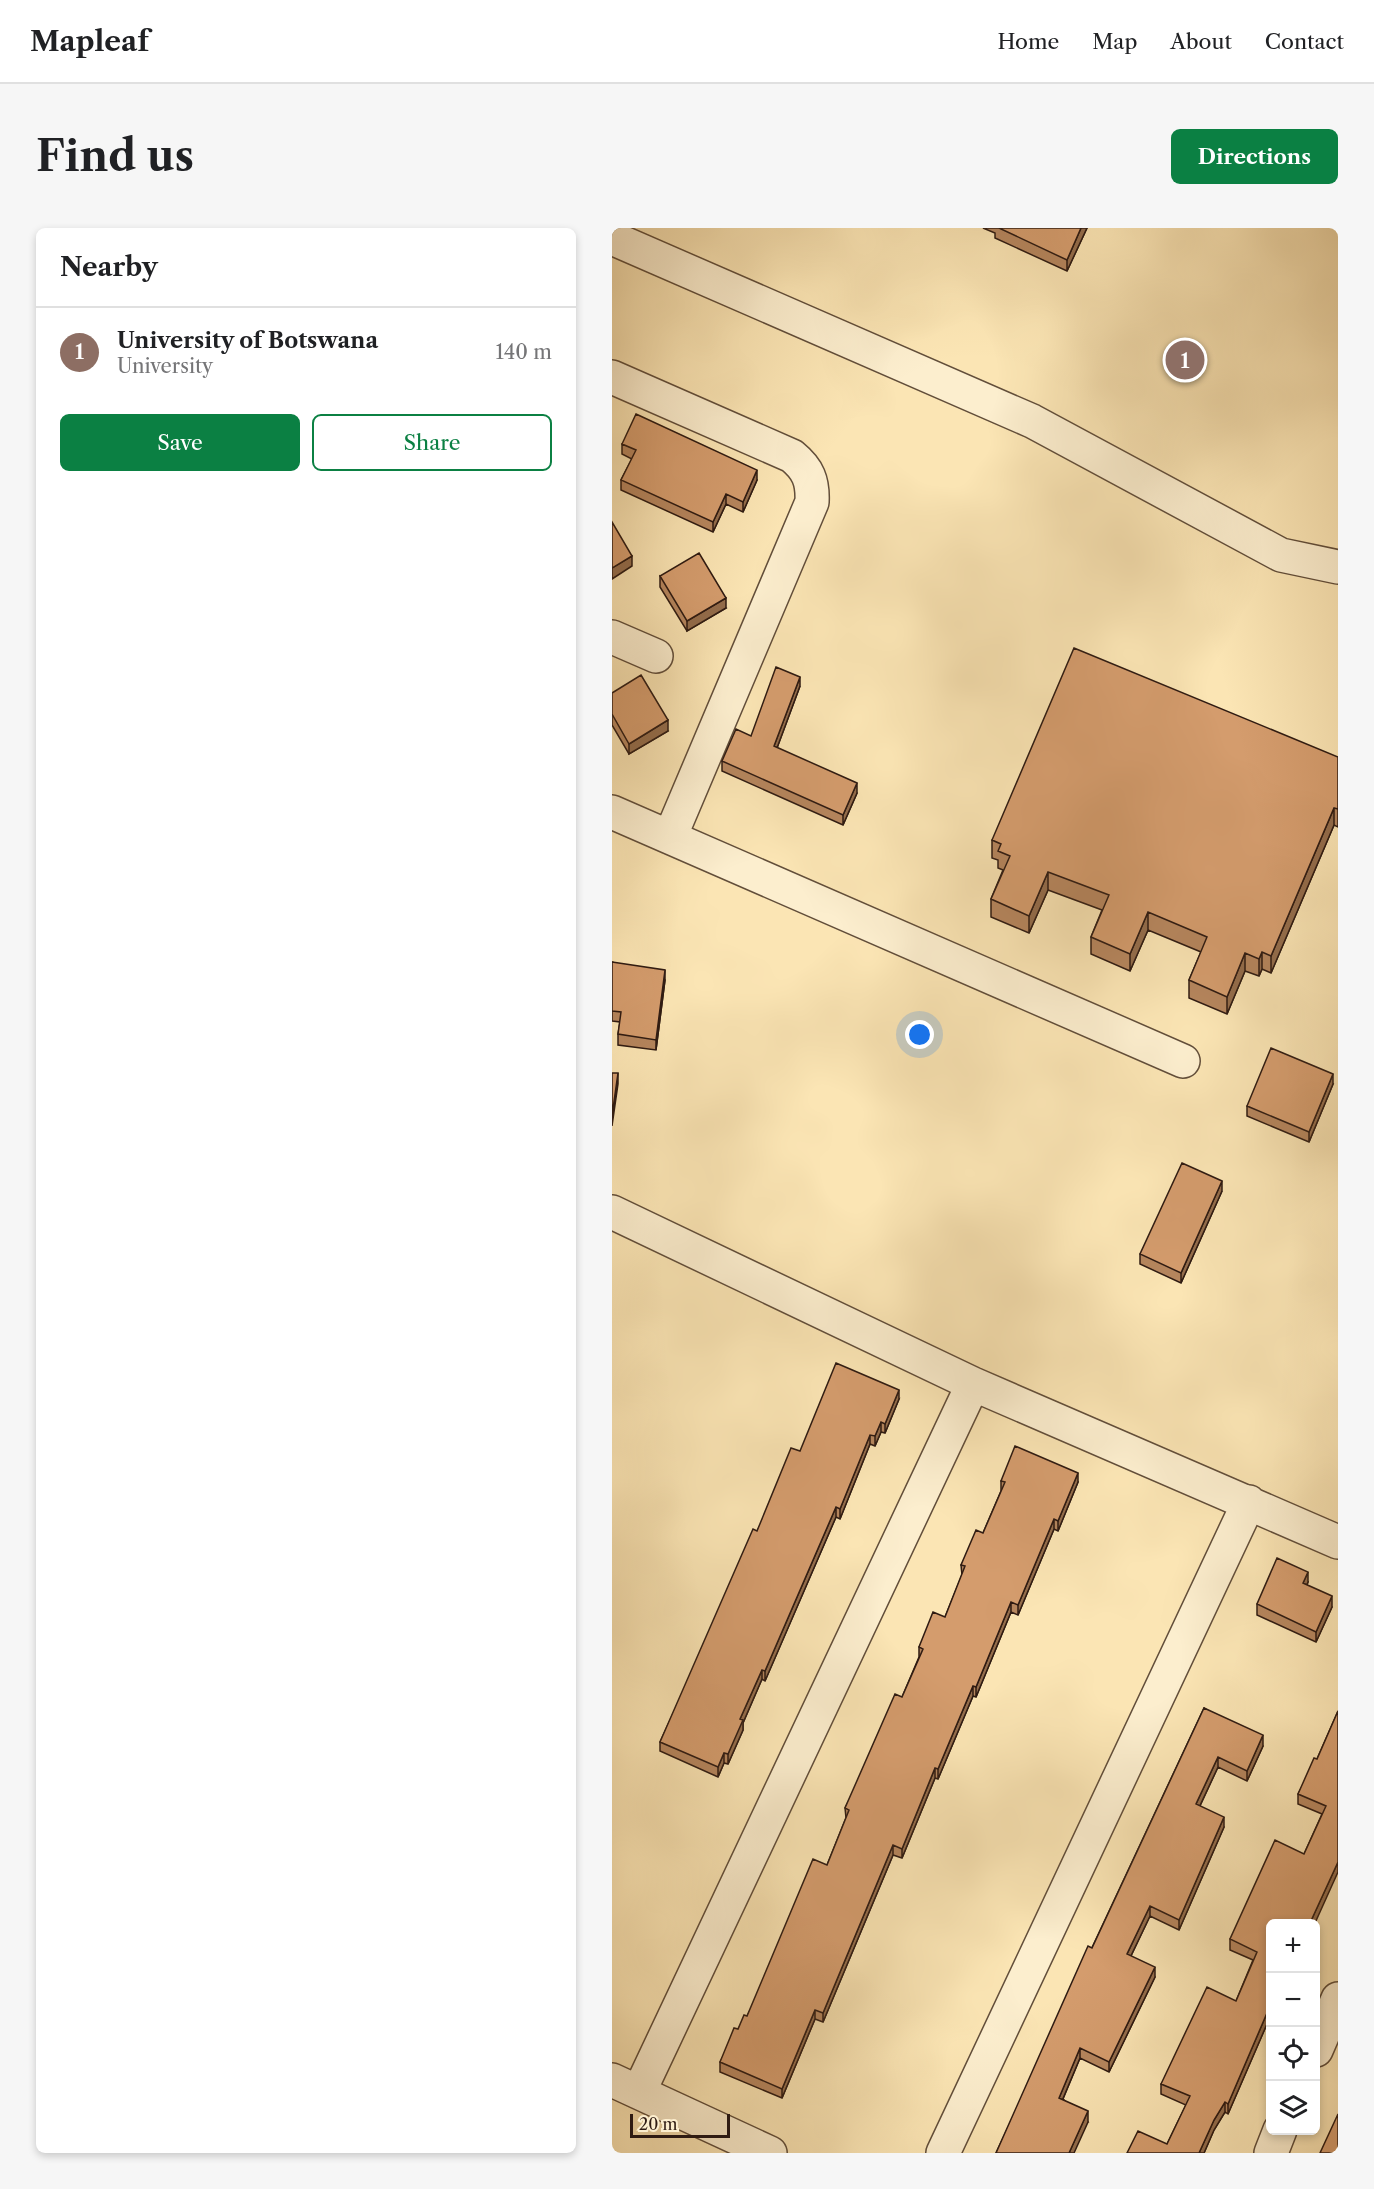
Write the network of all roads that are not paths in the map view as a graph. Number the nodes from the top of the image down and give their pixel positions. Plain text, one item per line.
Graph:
1 (612, 238) edge
2 (612, 377) edge
3 (1338, 567) edge
4 (612, 637) edge
5 (656, 656) dead end
6 (612, 812) edge
7 (670, 837) junction
8 (1183, 1060) dead end
9 (612, 1212) edge
10 (973, 1384) junction
11 (1249, 1502) junction
12 (1338, 1542) edge
13 (1338, 1999) edge
14 (1320, 2041) edge
15 (626, 2086) edge
16 (1278, 2135) edge
17 (770, 2153) edge
18 (943, 2153) edge
19 (1270, 2153) edge

1 - 3 street
2 - 7 street
4 - 5 street
6 - 7 street
7 - 8 street
9 - 10 street
10 - 11 street
10 - 15 street
11 - 12 street
11 - 18 street
13 - 14 street
15 - 17 street
16 - 19 street

